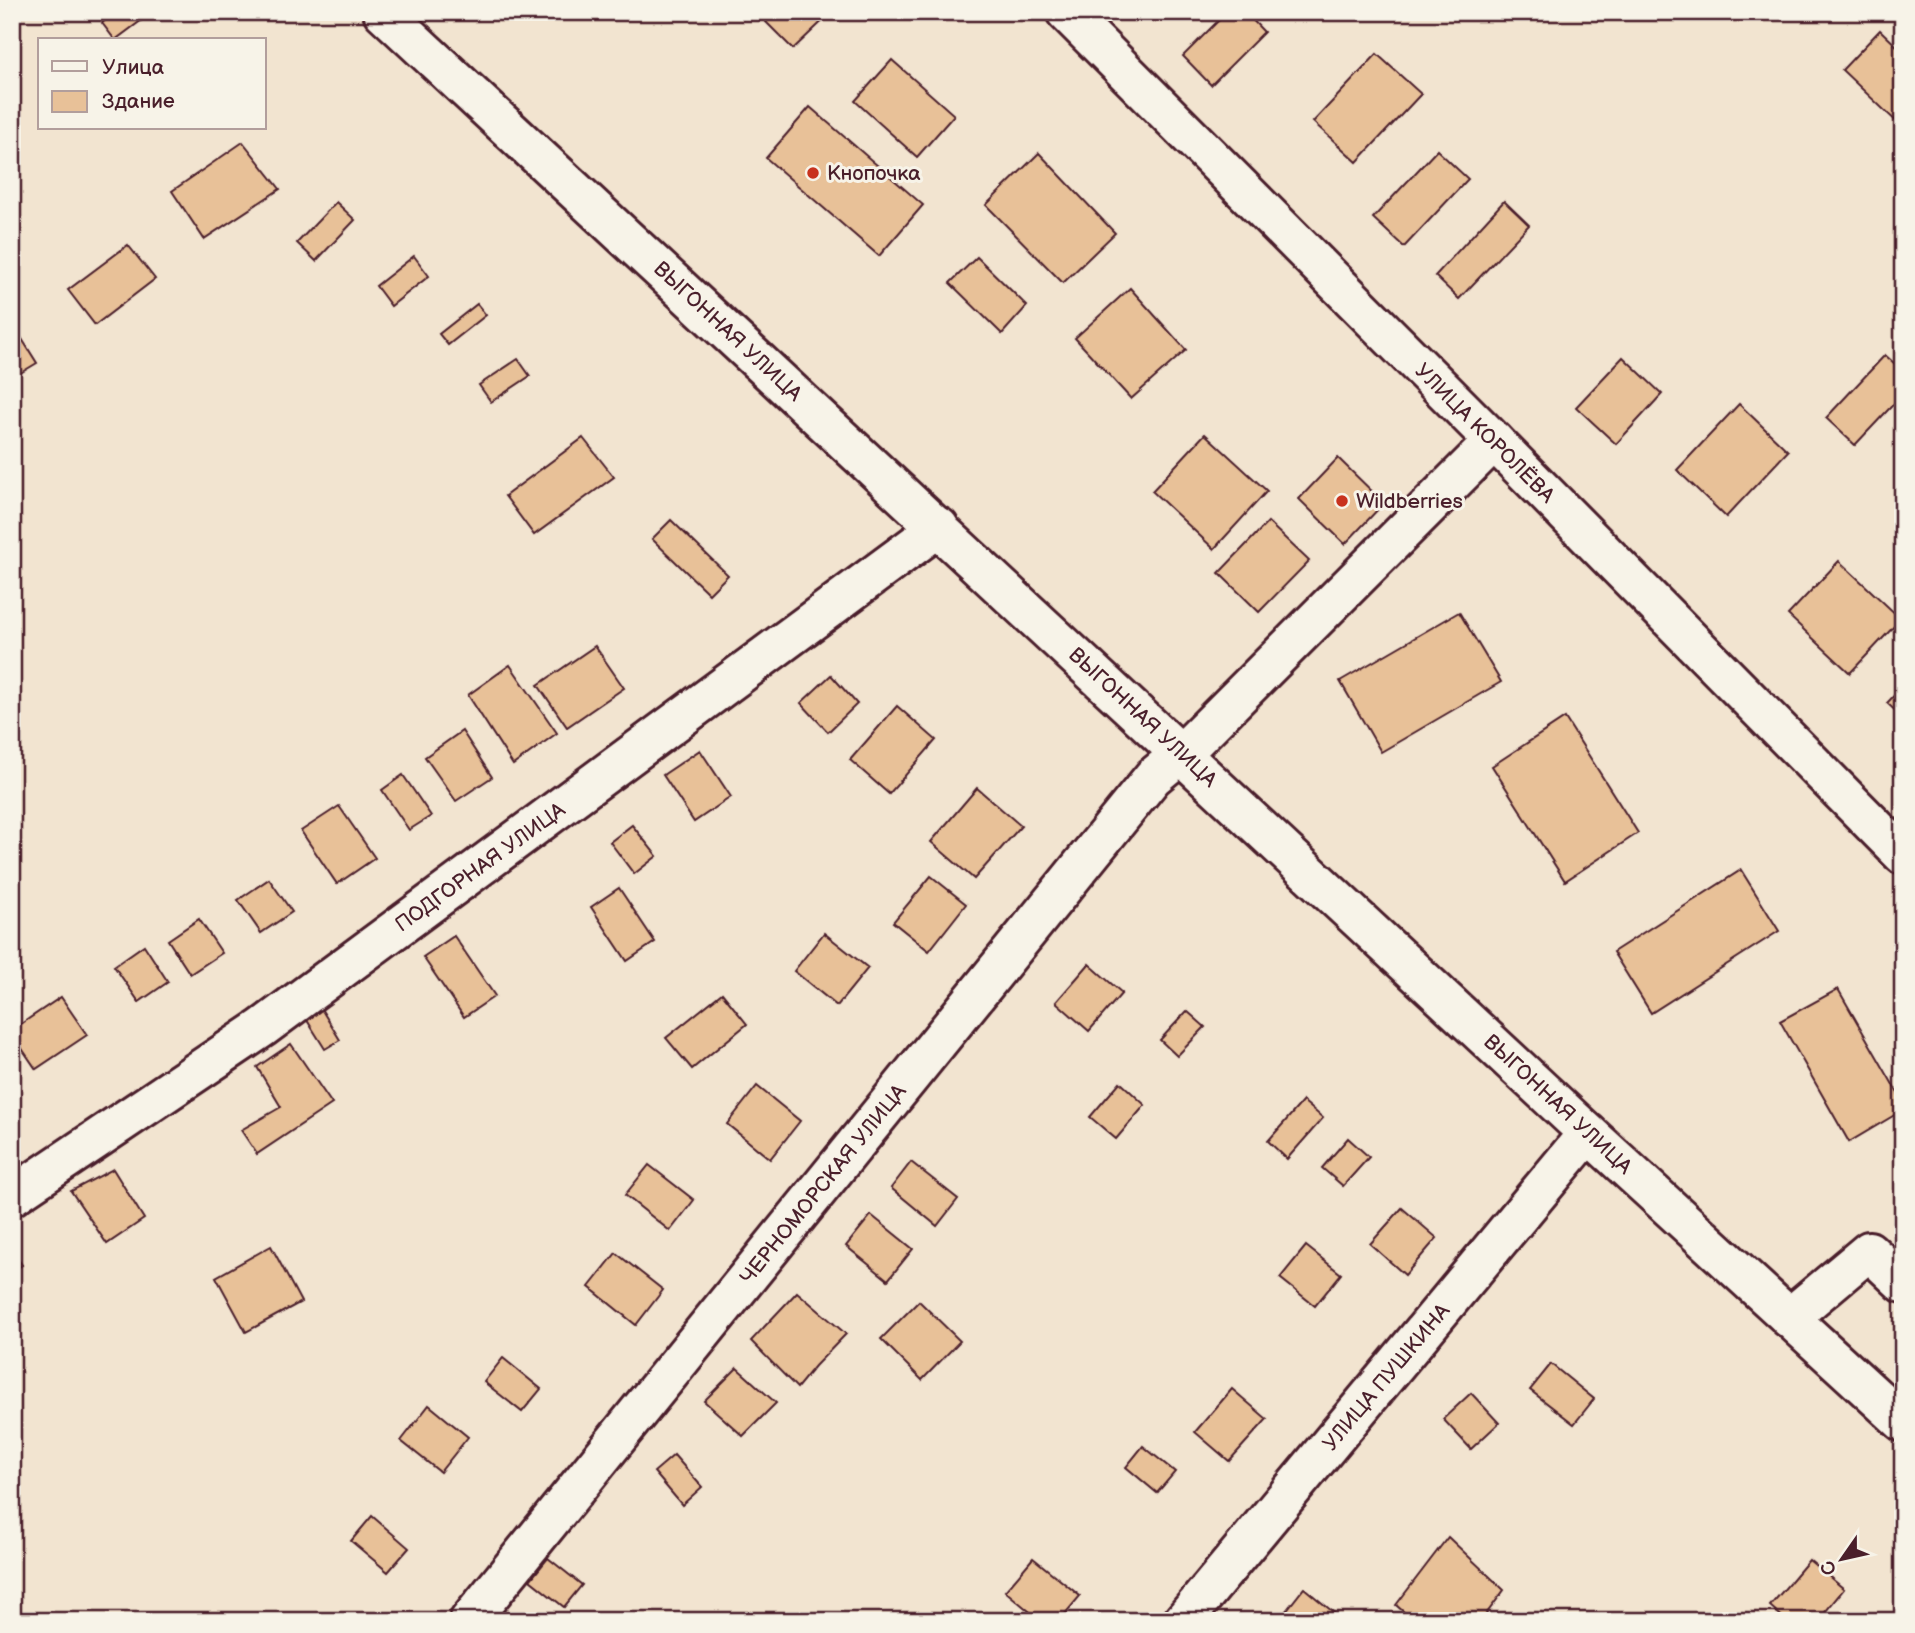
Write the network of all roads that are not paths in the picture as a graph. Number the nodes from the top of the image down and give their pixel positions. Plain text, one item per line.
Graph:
1 (383, 12) edge
2 (1066, 12) edge
3 (1494, 441) junction
4 (940, 527) junction
5 (1182, 753) junction
6 (1903, 855) edge
7 (1588, 1133) junction
8 (12, 1196) edge
9 (1903, 1283) edge
10 (1789, 1318) junction
11 (1903, 1422) edge
12 (468, 1621) edge
13 (1183, 1621) edge

1 - 4 street, ВЫГОННАЯ УЛИЦА
2 - 3 street, УЛИЦА КОРОЛЁВА
3 - 5 street, ЧЕРНОМОРСКАЯ УЛИЦА
3 - 6 street, УЛИЦА КОРОЛЁВА
4 - 5 street, ВЫГОННАЯ УЛИЦА
4 - 8 street, ПОДГОРНАЯ УЛИЦА
5 - 7 street, ВЫГОННАЯ УЛИЦА
5 - 12 street, ЧЕРНОМОРСКАЯ УЛИЦА
7 - 10 street, ВЫГОННАЯ УЛИЦА
7 - 13 street, УЛИЦА ПУШКИНА
9 - 10 street
10 - 11 street, ВЫГОННАЯ УЛИЦА

